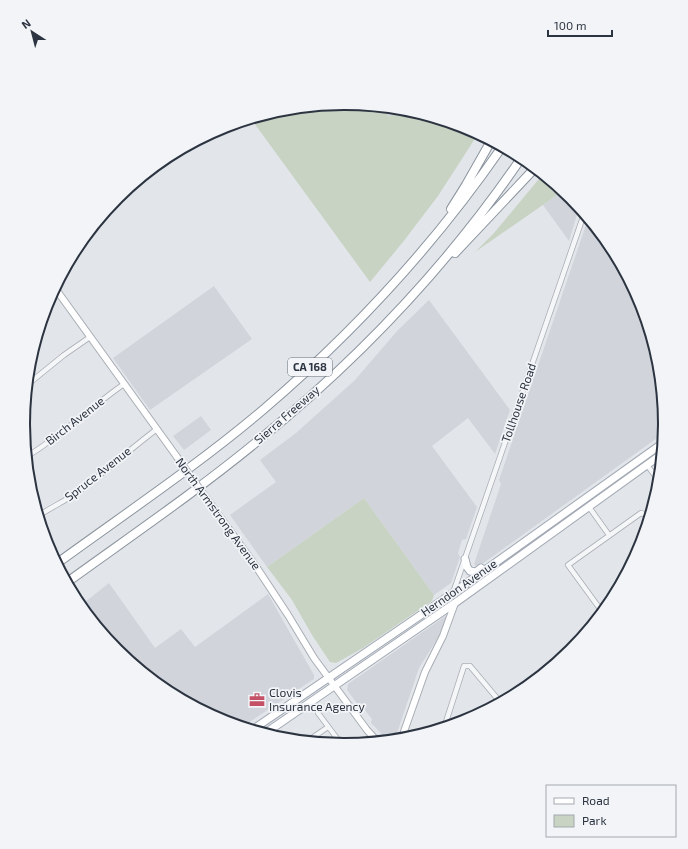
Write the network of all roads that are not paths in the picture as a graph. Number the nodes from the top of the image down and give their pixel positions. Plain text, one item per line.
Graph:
1 (488, 146) edge
2 (499, 152) edge
3 (518, 163) edge
4 (531, 172) edge
5 (582, 220) edge
6 (430, 275) junction
7 (390, 288) junction
8 (59, 293) edge
9 (90, 337) junction
10 (34, 380) edge
11 (124, 384) junction
12 (157, 429) junction
13 (657, 448) edge
14 (656, 452) edge
15 (32, 453) edge
16 (641, 459) junction
17 (656, 459) edge
18 (647, 465) junction
19 (654, 474) edge
20 (589, 507) junction
21 (43, 513) edge
22 (644, 514) edge
23 (609, 535) junction
24 (465, 559) junction
25 (61, 560) edge
26 (498, 560) junction
27 (71, 579) edge
28 (471, 591) junction
29 (453, 593) junction
30 (455, 603) junction
31 (599, 608) edge
32 (386, 651) junction
33 (329, 678) junction
34 (334, 686) junction
35 (497, 698) edge
36 (318, 713) dead end
37 (446, 722) edge
38 (257, 726) edge
39 (328, 727) junction
40 (271, 730) edge
41 (404, 732) edge
42 (313, 737) edge
43 (374, 737) edge
44 (337, 738) edge

1 - 7 highway
2 - 7 highway, Sierra Freeway / CA 168
3 - 6 highway, Sierra Freeway / CA 168
4 - 6 highway
5 - 24 street, Tollhouse Road
6 - 27 highway, Sierra Freeway / CA 168
7 - 25 highway, Sierra Freeway / CA 168
8 - 9 street, North Armstrong Avenue
9 - 10 street
9 - 11 street, North Armstrong Avenue
11 - 12 street, North Armstrong Avenue
11 - 15 street, Birch Avenue
12 - 21 street, Spruce Avenue
12 - 33 street, North Armstrong Avenue, bridge
13 - 16 main road, Herndon Avenue
14 - 18 main road
16 - 20 main road
16 - 26 main road, Herndon Avenue
17 - 18 main road, Herndon Avenue
18 - 19 street
18 - 20 main road, Herndon Avenue
20 - 23 street
20 - 28 main road, Herndon Avenue
22 - 23 street
23 - 31 street
24 - 26 main road
24 - 29 street, Tollhouse Road
26 - 28 main road
26 - 29 main road, Herndon Avenue
28 - 30 main road, Herndon Avenue
29 - 32 main road
29 - 33 main road, Herndon Avenue
30 - 32 main road, Herndon Avenue
30 - 41 street
32 - 34 main road, Herndon Avenue
33 - 34 street, North Armstrong Avenue
33 - 38 main road, Herndon Avenue
34 - 40 main road, Herndon Avenue
34 - 43 street, North Armstrong Avenue
35 - 37 street
36 - 39 street
39 - 42 street
39 - 44 street

